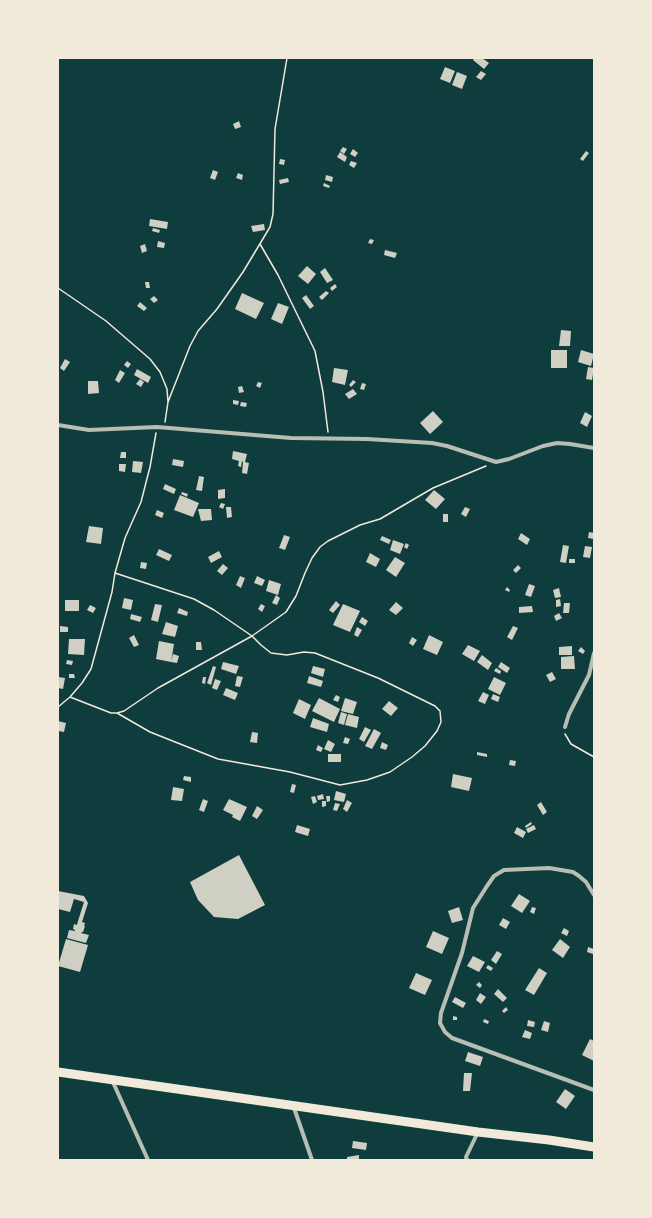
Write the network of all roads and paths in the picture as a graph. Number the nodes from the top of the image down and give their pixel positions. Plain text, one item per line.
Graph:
1 (287, 58) edge
2 (260, 244) junction
3 (58, 288) edge
4 (168, 402) junction
5 (58, 425) edge
6 (157, 427) junction
7 (164, 428) junction
8 (329, 438) junction
9 (594, 448) edge
10 (496, 462) junction
11 (115, 573) junction
12 (252, 636) junction
13 (594, 653) edge
14 (70, 697) junction
15 (58, 707) edge
16 (117, 713) junction
17 (565, 727) joint
18 (594, 757) edge
19 (594, 895) edge
20 (58, 1072) edge
21 (111, 1079) junction
22 (594, 1090) edge
23 (292, 1105) junction
24 (478, 1132) junction
25 (594, 1147) edge
26 (465, 1159) edge
27 (148, 1160) edge
28 (312, 1160) edge

1 - 2 path
2 - 4 path
2 - 8 path
3 - 4 path
4 - 7 path
5 - 6 street
6 - 7 street
6 - 11 path
7 - 8 street
8 - 10 street
9 - 10 street
10 - 12 path
11 - 12 path
11 - 14 path
12 - 16 path
12 - 16 path
13 - 17 street
14 - 15 path
14 - 16 path
17 - 18 path
19 - 22 street
20 - 21 highway
21 - 23 highway
21 - 27 street
23 - 24 highway
23 - 28 street
24 - 25 highway
24 - 26 street

